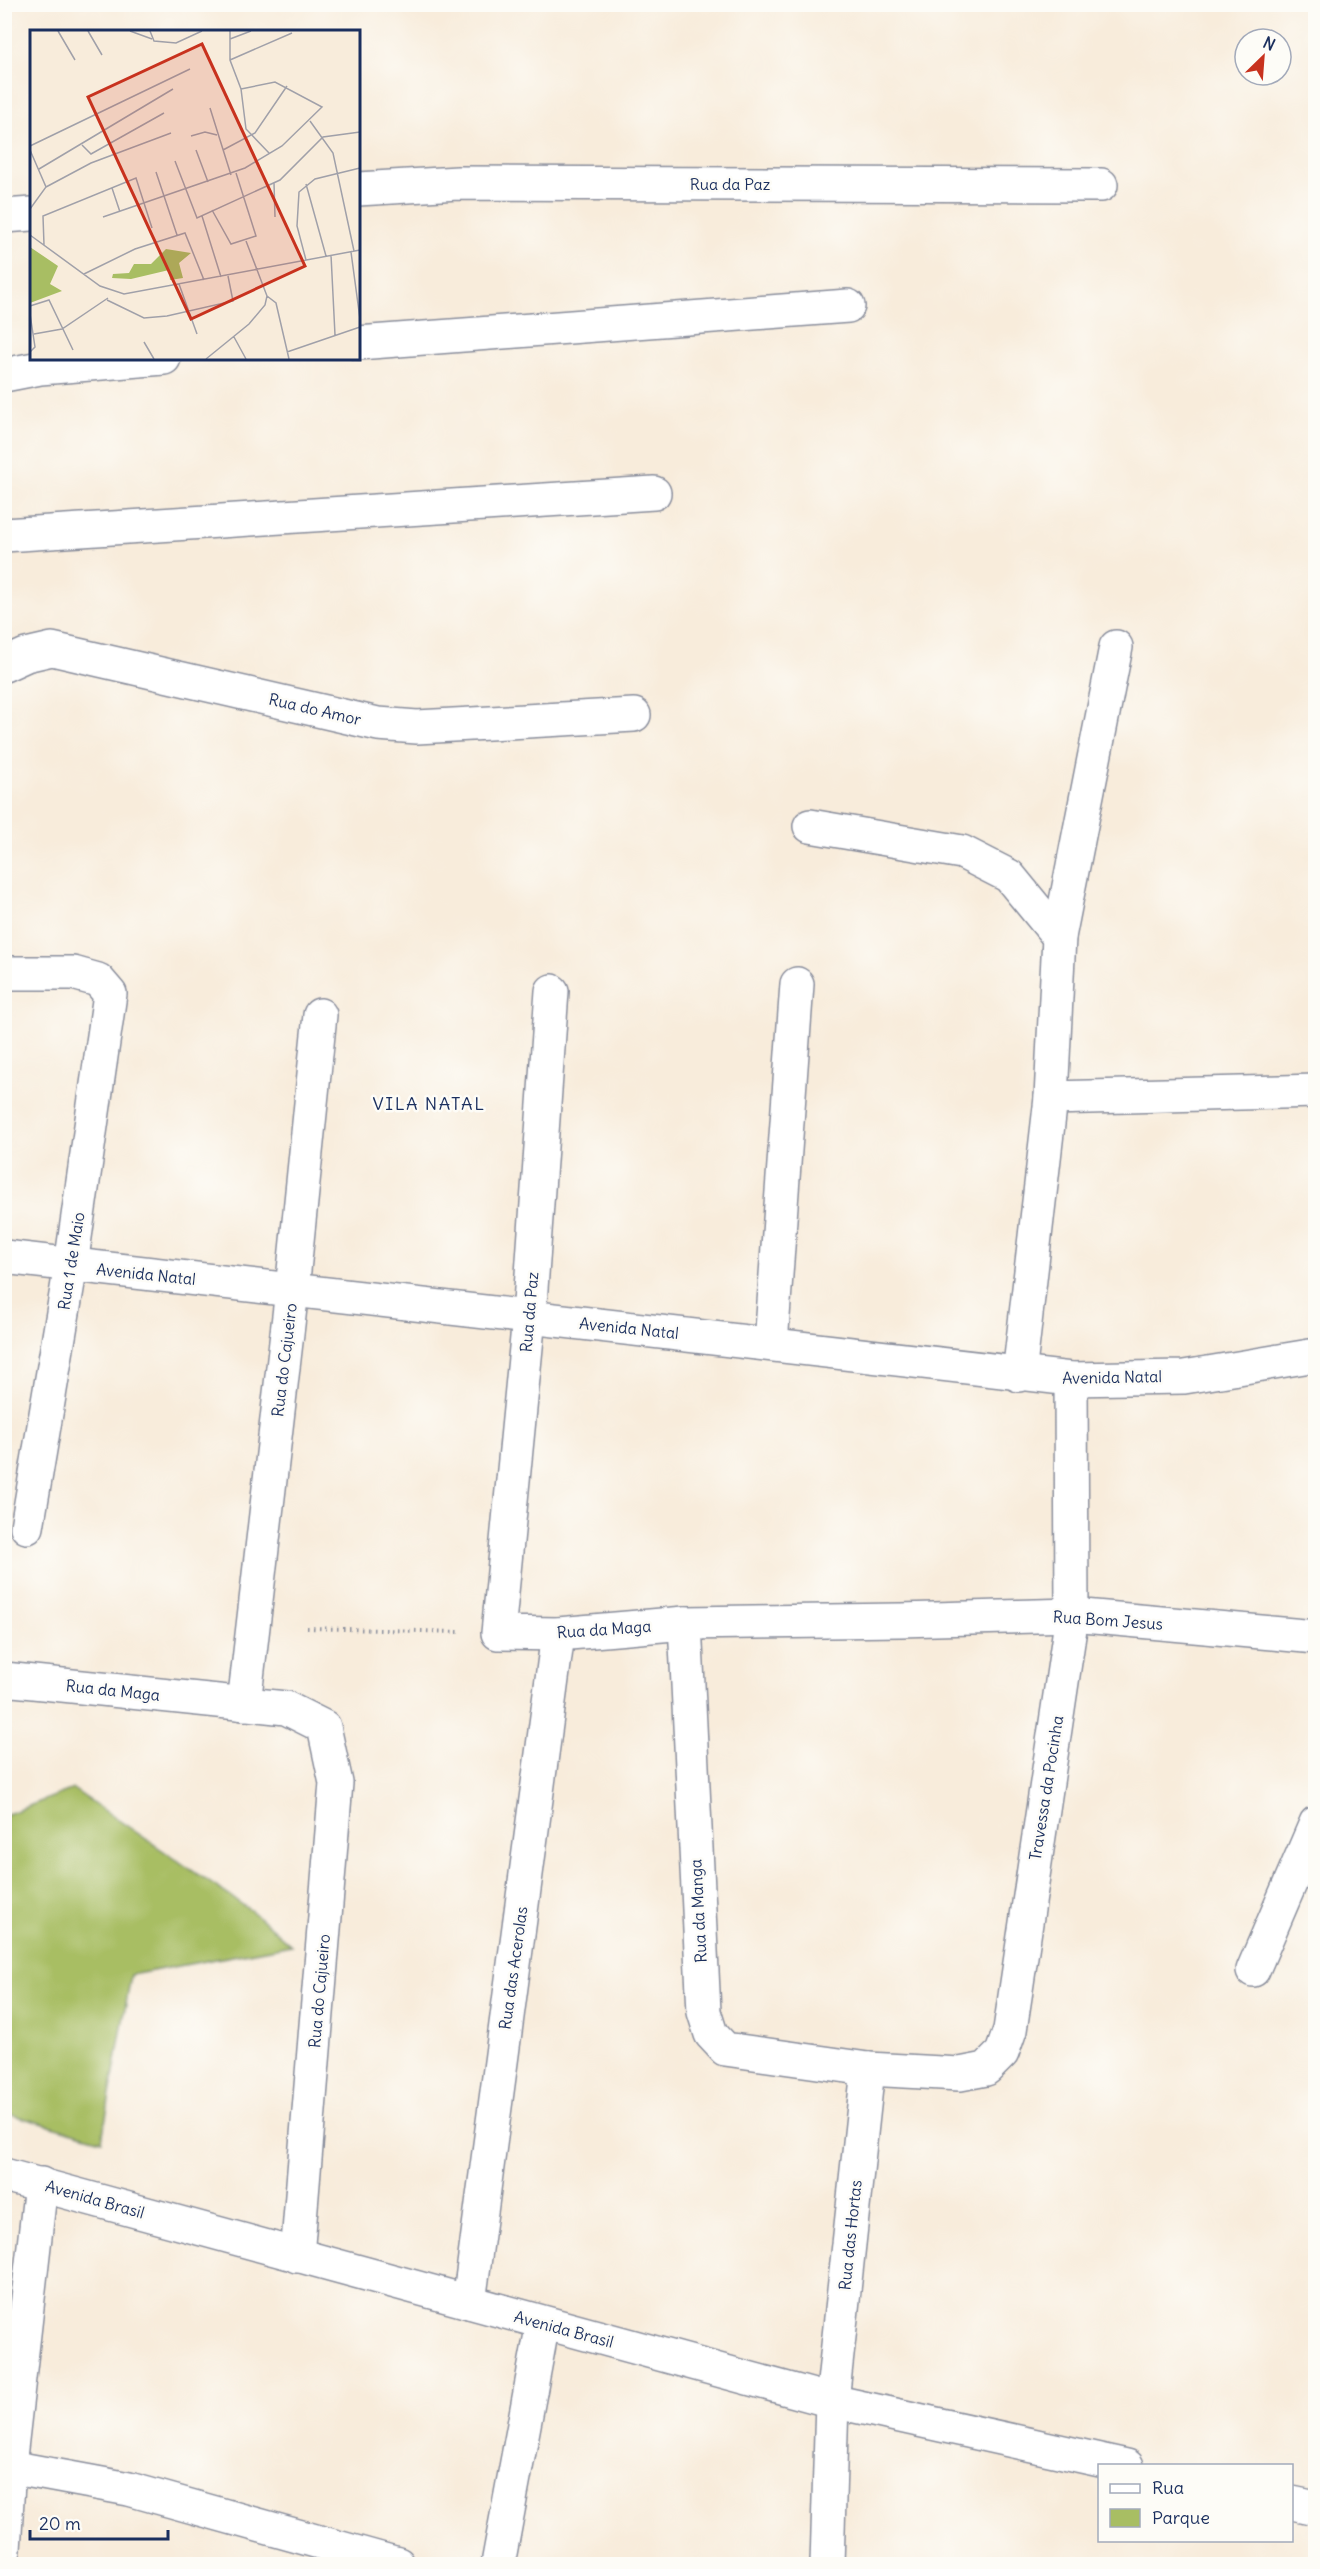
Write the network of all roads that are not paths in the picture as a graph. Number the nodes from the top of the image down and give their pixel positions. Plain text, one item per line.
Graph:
1 (1101, 185) dead end
2 (360, 189) edge
3 (30, 214) edge
4 (4, 216) edge
5 (848, 306) dead end
6 (360, 344) edge
7 (139, 360) edge
8 (4, 375) edge
9 (654, 493) dead end
10 (4, 535) edge
11 (1116, 647) dead end
12 (4, 664) edge
13 (634, 715) dead end
14 (810, 826) dead end
15 (1059, 937) junction
16 (4, 973) edge
17 (797, 984) dead end
18 (552, 991) dead end
19 (320, 1015) dead end
20 (1316, 1091) edge
21 (1051, 1098) junction
22 (4, 1257) edge
23 (71, 1265) junction
24 (292, 1290) junction
25 (529, 1317) junction
26 (771, 1344) junction
27 (1316, 1355) edge
28 (1019, 1375) junction
29 (1071, 1379) junction
30 (27, 1527) dead end
31 (1072, 1615) junction
32 (901, 1620) joint
33 (685, 1623) junction
34 (498, 1633) joint
35 (558, 1634) junction
36 (1316, 1637) edge
37 (4, 1679) edge
38 (244, 1704) junction
39 (324, 1727) joint
40 (1316, 1823) edge
41 (1253, 1970) dead end
42 (868, 2069) junction
43 (4, 2175) edge
44 (41, 2184) junction
45 (297, 2256) junction
46 (469, 2302) junction
47 (543, 2323) junction
48 (832, 2401) junction
49 (1118, 2464) edge
50 (7, 2466) edge
51 (1293, 2503) edge
52 (1316, 2508) edge
53 (4, 2550) edge
54 (398, 2565) edge
55 (498, 2565) edge
56 (827, 2565) edge

1 - 2 street, Rua da Paz
3 - 4 street
5 - 6 street
7 - 8 street
9 - 10 street
11 - 15 street
12 - 13 street, Rua do Amor
14 - 15 street
15 - 21 street
16 - 23 street, Rua 1 de Maio
17 - 26 street
18 - 25 street, Rua da Paz
19 - 24 street, Rua do Cajueiro
20 - 21 street
21 - 28 street
22 - 23 street, Avenida Natal
23 - 24 street, Avenida Natal
23 - 30 street, Rua 1 de Maio
24 - 25 street, Avenida Natal
24 - 38 street, Rua do Cajueiro
25 - 26 street, Avenida Natal
25 - 34 street, Rua da Paz
26 - 28 street, Avenida Natal
27 - 29 street, Avenida Natal
28 - 29 street, Avenida Natal
29 - 31 street, Travessa da Pocinha
31 - 32 street, Rua Bom Jesus
31 - 36 street, Rua Bom Jesus
31 - 42 street, Travessa da Pocinha
32 - 33 street, Rua da Maga
33 - 35 street, Rua da Maga
33 - 42 street, Rua da Manga
34 - 35 street, Rua da Maga
35 - 46 street, Rua das Acerolas
37 - 38 street, Rua da Maga
38 - 39 street, Rua da Maga
39 - 45 street, Rua do Cajueiro
40 - 41 street
42 - 48 street, Rua das Hortas
43 - 44 street, Avenida Brasil
44 - 45 street, Avenida Brasil
44 - 50 street
45 - 46 street, Avenida Brasil
46 - 47 street, Avenida Brasil
47 - 48 street, Avenida Brasil
47 - 55 street
48 - 49 street, Avenida Brasil
48 - 56 street, Rua das Hortas
50 - 53 street
50 - 54 street
51 - 52 street

